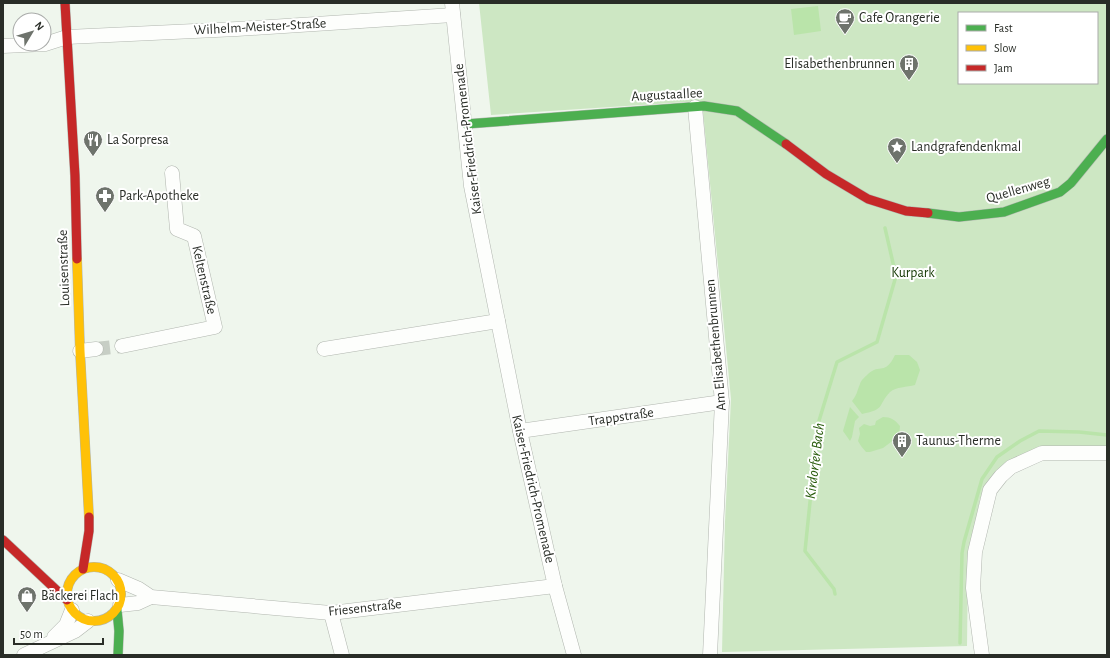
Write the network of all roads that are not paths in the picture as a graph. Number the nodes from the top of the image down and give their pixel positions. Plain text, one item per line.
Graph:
1 (65, 3) edge
2 (453, 9) edge
3 (67, 37) junction
4 (3, 46) edge
5 (695, 107) junction
6 (466, 124) junction
7 (1107, 139) edge
8 (172, 173) dead end
9 (868, 199) joint
10 (498, 321) junction
11 (122, 346) tunnel mouth
12 (96, 349) tunnel mouth
13 (324, 350) dead end
14 (80, 351) junction
15 (722, 402) junction
16 (520, 431) junction
17 (1107, 453) edge
18 (90, 531) junction
19 (3, 540) edge
20 (96, 545) dead end
21 (102, 558) dead end
22 (34, 569) junction
23 (83, 569) junction
24 (114, 576) junction
25 (62, 579) junction
26 (555, 586) junction
27 (151, 597) junction
28 (69, 605) junction
29 (118, 608) junction
30 (331, 613) junction
31 (97, 623) junction
32 (110, 641) dead end
33 (47, 644) junction
34 (24, 655) edge
35 (117, 655) edge
36 (342, 655) edge
37 (574, 655) edge
38 (710, 655) edge
39 (982, 655) edge

1 - 3 street, Louisenstraße
2 - 3 street, Wilhelm-Meister-Straße
2 - 6 street, Kaiser-Friedrich-Promenade
3 - 4 street, Wilhelm-Meister-Straße
3 - 14 street, Louisenstraße
5 - 6 street, Augustaallee
5 - 9 street, Augustaallee
5 - 15 street, Am Elisabethenbrunnen
6 - 10 street, Kaiser-Friedrich-Promenade
7 - 9 street, Quellenweg
8 - 11 street, Keltenstraße
10 - 13 street
10 - 16 street, Kaiser-Friedrich-Promenade
12 - 14 street
14 - 18 street, Louisenstraße
15 - 16 street, Trappstraße
15 - 38 street, Am Elisabethenbrunnen
16 - 26 street, Kaiser-Friedrich-Promenade
17 - 39 street
18 - 20 street, Louisenstraße
18 - 23 street, Louisenstraße
19 - 22 street
21 - 24 street
22 - 25 street
22 - 28 street
23 - 24 street
23 - 25 street
24 - 27 street, Friesenstraße
24 - 29 street
25 - 28 street
26 - 30 street, Friesenstraße
26 - 37 street, Kaiser-Friedrich-Promenade
27 - 29 street, Friesenstraße
27 - 30 street, Friesenstraße
28 - 31 street
28 - 33 street
29 - 31 street
29 - 35 street
30 - 36 street
31 - 33 street
32 - 35 street
33 - 34 street

